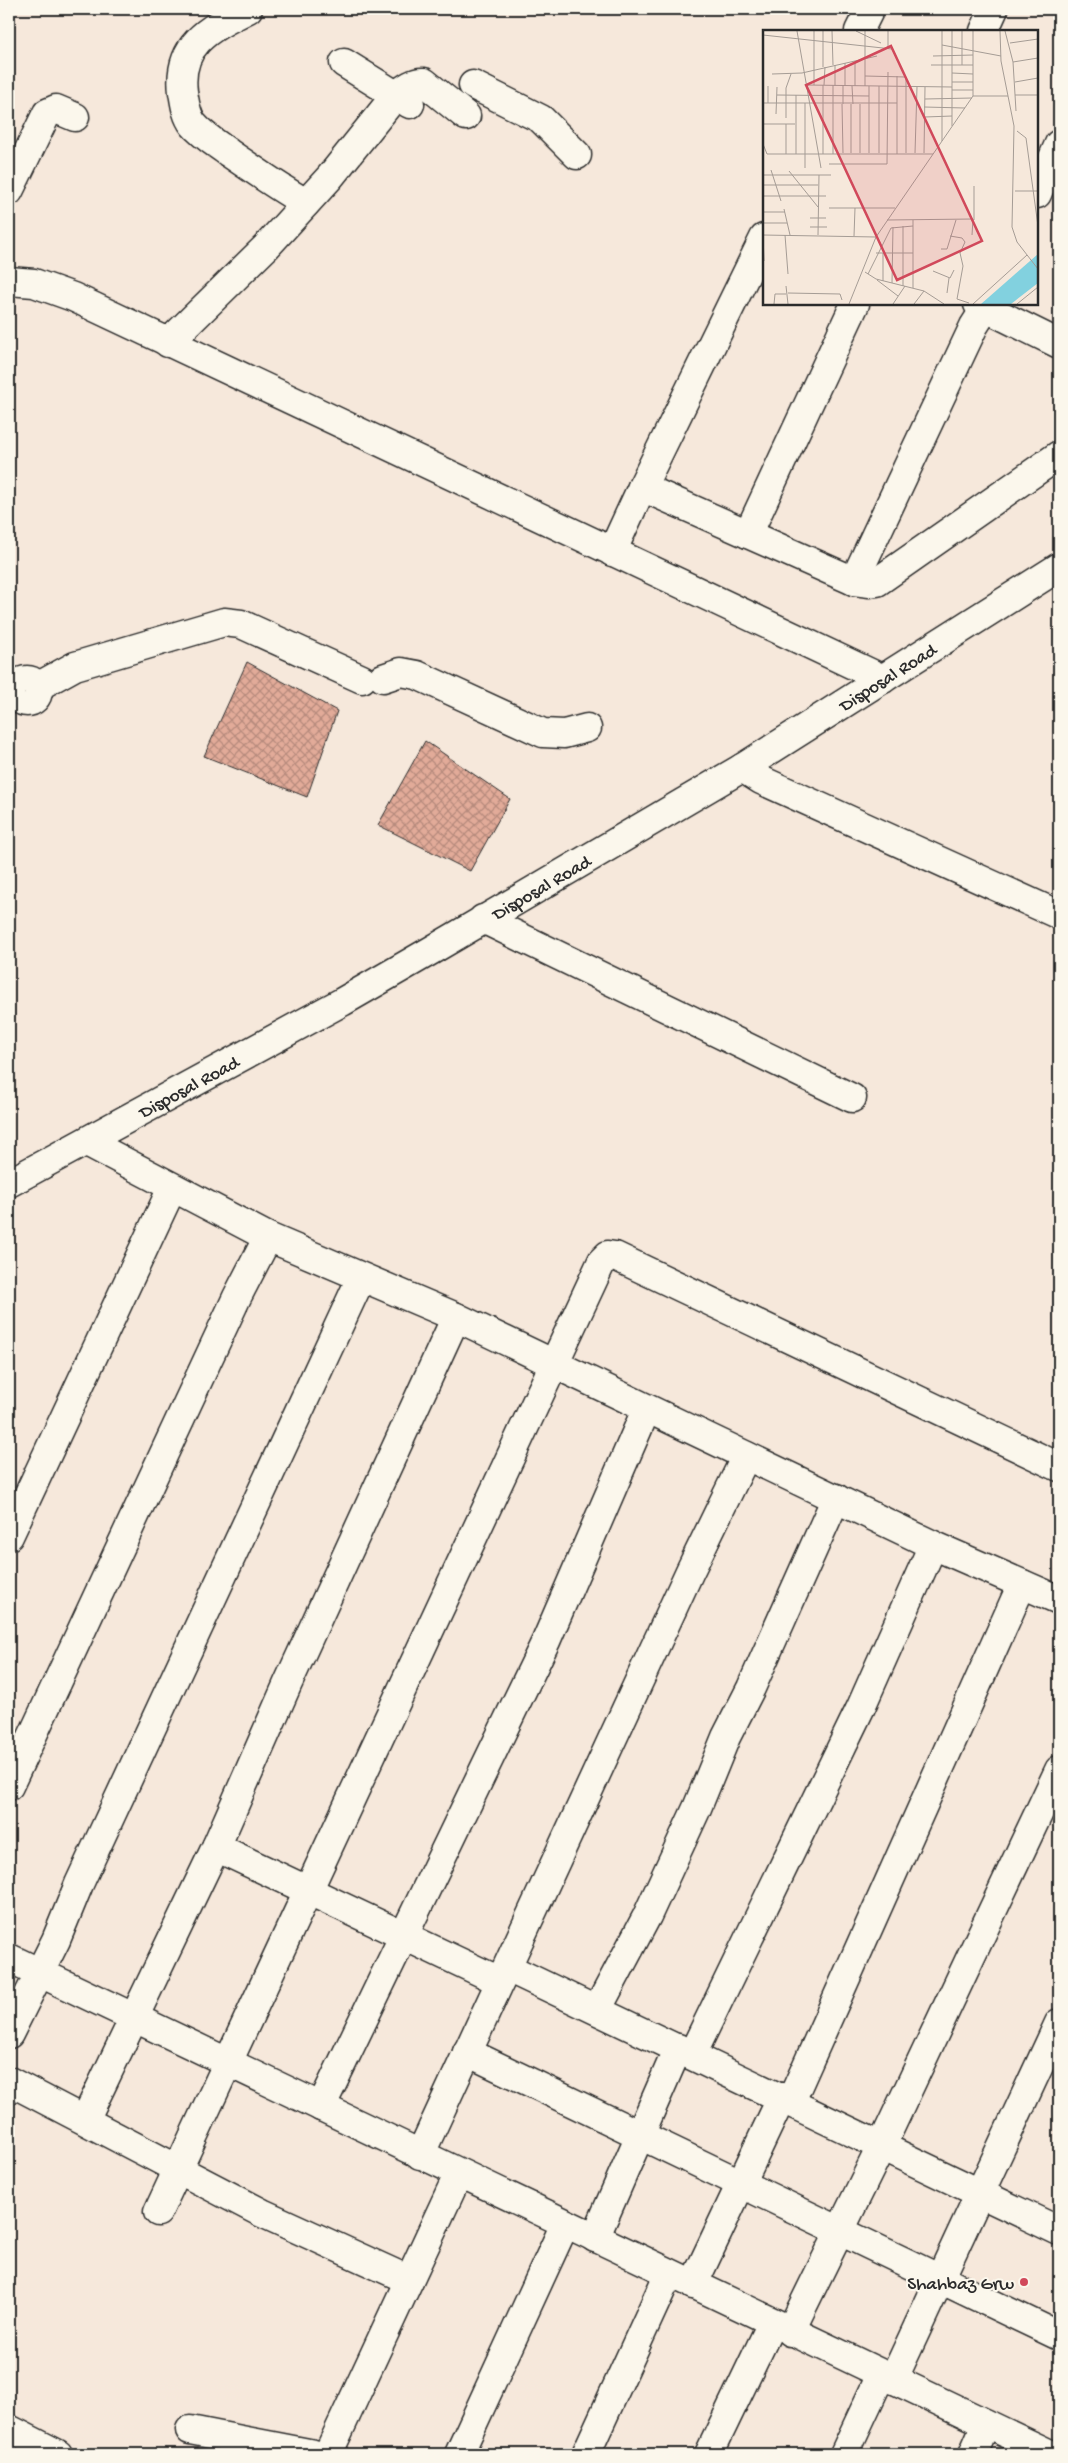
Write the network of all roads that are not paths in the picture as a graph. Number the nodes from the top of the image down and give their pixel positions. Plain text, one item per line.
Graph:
1 (248, 9) edge
2 (870, 9) edge
3 (994, 9) edge
4 (860, 30) edge
5 (984, 30) edge
6 (344, 62) dead end
7 (402, 100) junction
8 (75, 117) dead end
9 (1059, 144) edge
10 (577, 155) dead end
11 (9, 192) edge
12 (1038, 192) edge
13 (306, 203) junction
14 (763, 240) edge
15 (9, 281) edge
16 (855, 305) edge
17 (984, 305) edge
18 (168, 342) junction
19 (1059, 344) edge
20 (1059, 455) edge
21 (642, 487) junction
22 (748, 534) junction
23 (612, 552) junction
24 (1059, 567) edge
25 (854, 581) junction
26 (883, 679) junction
27 (20, 692) edge
28 (587, 728) dead end
29 (742, 768) junction
30 (1059, 915) edge
31 (483, 920) junction
32 (852, 1098) dead end
33 (87, 1142) junction
34 (9, 1183) edge
35 (172, 1188) junction
36 (268, 1237) junction
37 (360, 1278) junction
38 (456, 1317) junction
39 (552, 1364) junction
40 (646, 1410) junction
41 (746, 1456) junction
42 (1059, 1467) edge
43 (836, 1498) junction
44 (9, 1536) edge
45 (933, 1545) junction
46 (1022, 1584) junction
47 (1059, 1600) edge
48 (1059, 1770) edge
49 (9, 1786) edge
50 (216, 1847) junction
51 (308, 1890) junction
52 (405, 1935) junction
53 (9, 1958) edge
54 (38, 1972) junction
55 (501, 1976) junction
56 (596, 2010) junction
57 (134, 2018) junction
58 (1059, 2023) edge
59 (9, 2034) edge
60 (467, 2052) junction
61 (685, 2052) junction
62 (229, 2062) junction
63 (9, 2081) edge
64 (787, 2099) junction
65 (321, 2107) junction
66 (85, 2120) junction
67 (641, 2136) junction
68 (882, 2145) junction
69 (420, 2155) junction
70 (177, 2171) junction
71 (459, 2173) junction
72 (740, 2185) junction
73 (979, 2193) junction
74 (158, 2212) dead end
75 (565, 2224) junction
76 (1059, 2230) edge
77 (839, 2232) junction
78 (595, 2238) junction
79 (668, 2273) junction
80 (939, 2279) junction
81 (410, 2280) junction
82 (693, 2285) junction
83 (781, 2327) junction
84 (1059, 2336) edge
85 (887, 2378) junction
86 (986, 2424) junction
87 (9, 2429) edge
88 (190, 2430) dead end
89 (48, 2452) edge
90 (314, 2454) edge
91 (328, 2454) edge
92 (459, 2454) edge
93 (586, 2454) edge
94 (709, 2454) edge
95 (844, 2454) edge
96 (973, 2454) edge
97 (1050, 2454) edge

1 - 13 street
2 - 4 street
3 - 5 street
6 - 7 street
7 - 10 street
7 - 13 street
8 - 11 street
9 - 12 street
13 - 18 street
14 - 21 street
15 - 18 street
16 - 22 street
17 - 19 street
17 - 25 street
18 - 23 street
20 - 25 street
21 - 22 street
21 - 23 street
22 - 25 street
23 - 26 street
24 - 26 street, Disposal Road
26 - 29 street, Disposal Road
27 - 28 street
29 - 30 street
29 - 31 street, Disposal Road
31 - 32 street
31 - 33 street, Disposal Road
33 - 34 street, Disposal Road
33 - 35 street
35 - 36 street
35 - 44 street
36 - 37 street
36 - 49 street
37 - 38 street
37 - 54 street
38 - 39 street
38 - 50 street
39 - 40 street
39 - 42 street
39 - 51 street
40 - 41 street
40 - 52 street
41 - 43 street
41 - 55 street
43 - 45 street
43 - 56 street
45 - 46 street
45 - 61 street
46 - 47 street
46 - 64 street
48 - 68 street
50 - 51 street
50 - 57 street
51 - 52 street
51 - 62 street
52 - 55 street
52 - 65 street
53 - 54 street
54 - 57 street
54 - 59 street
55 - 56 street
55 - 60 street
56 - 61 street
57 - 62 street
57 - 66 street
58 - 73 street
60 - 67 street
60 - 69 street
61 - 64 street
61 - 67 street
62 - 65 street
62 - 70 street
63 - 66 street
64 - 68 street
64 - 72 street
65 - 69 street
66 - 70 street
67 - 72 street
67 - 78 street
68 - 73 street
68 - 77 street
69 - 71 street
70 - 74 street
70 - 81 street
71 - 75 street
71 - 81 street
72 - 77 street
72 - 82 street
73 - 76 street
73 - 80 street
75 - 78 street
75 - 92 street
77 - 80 street
77 - 83 street
78 - 79 street
79 - 82 street
79 - 93 street
80 - 84 street
80 - 85 street
81 - 91 street
82 - 83 street
83 - 85 street
83 - 94 street
85 - 86 street
85 - 95 street
86 - 96 street
86 - 97 street
87 - 89 street
88 - 90 street

